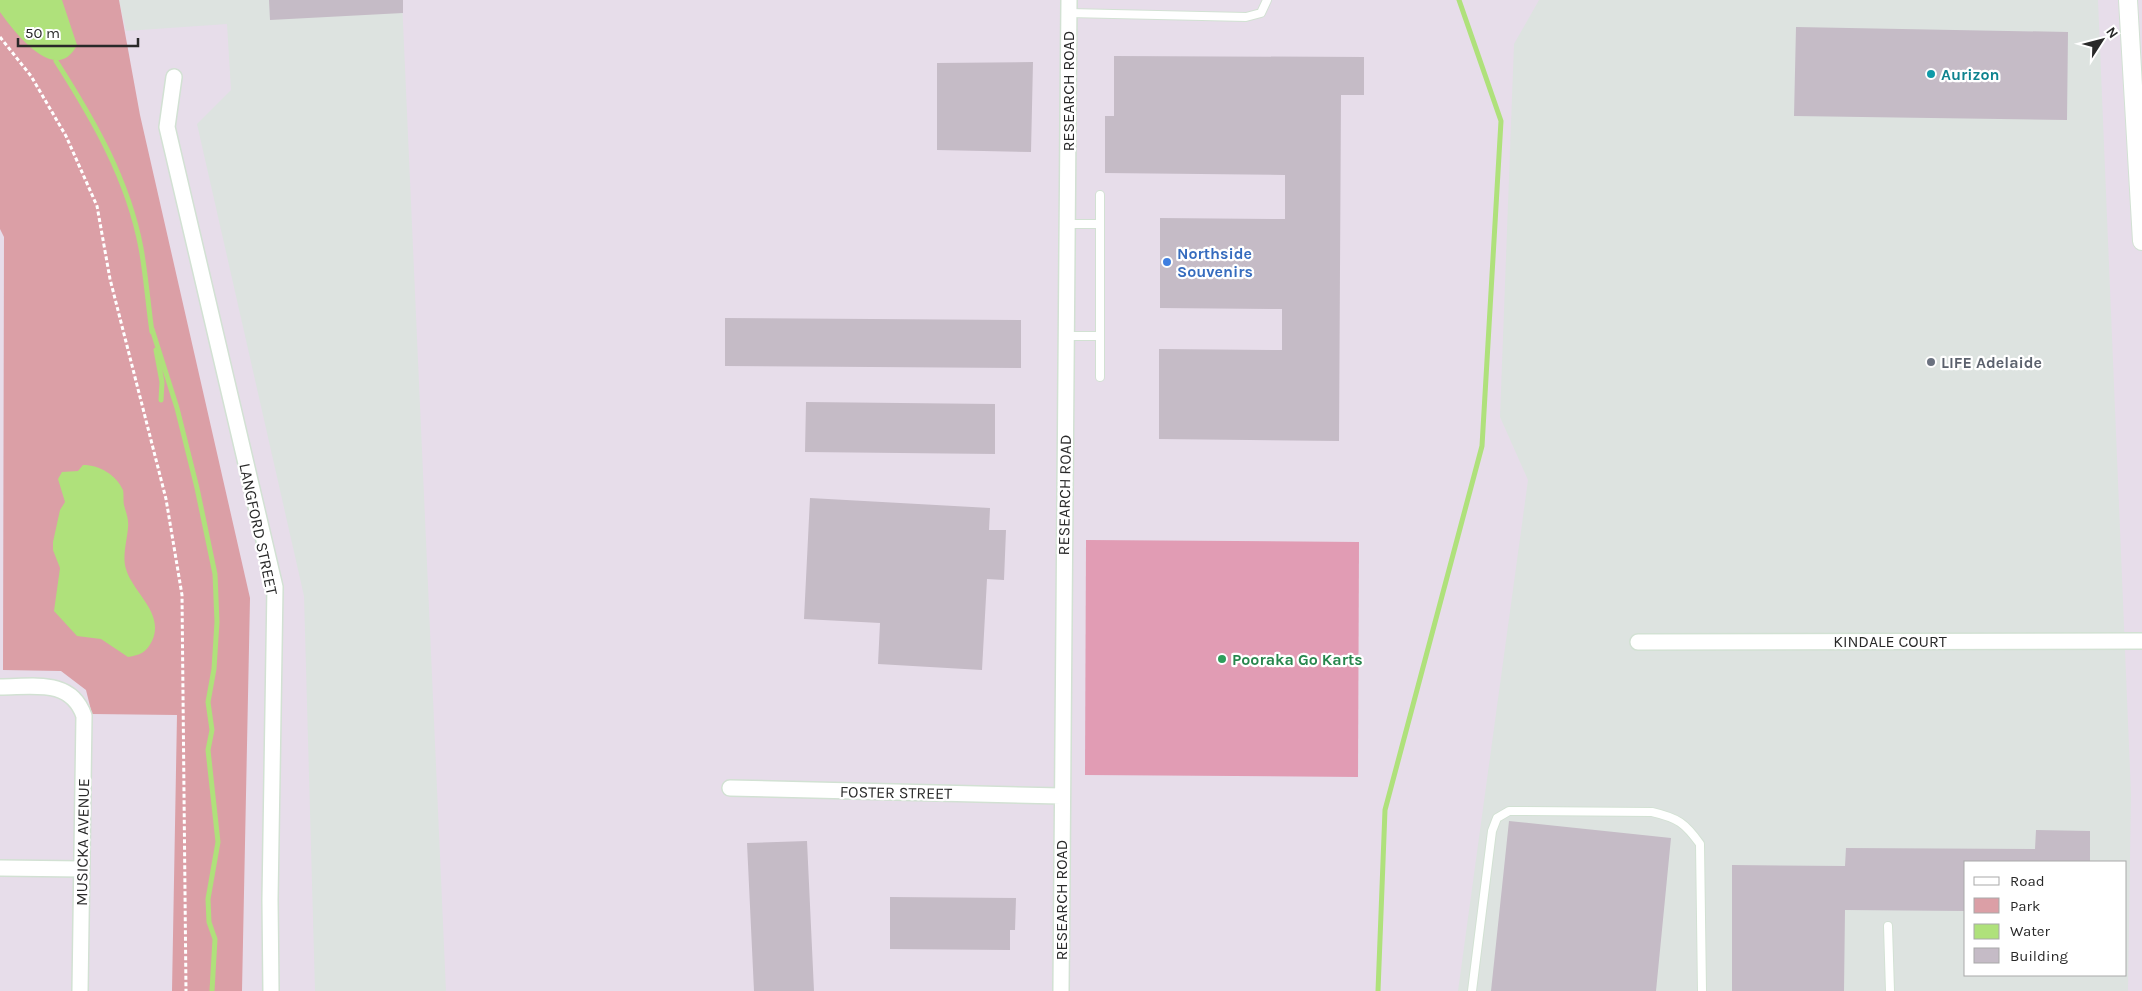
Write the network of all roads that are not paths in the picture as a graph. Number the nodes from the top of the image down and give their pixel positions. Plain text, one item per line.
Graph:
1 (1267, 0) edge
2 (2128, 0) edge
3 (1069, 7) edge
4 (174, 77) dead end
5 (2139, 148) edge
6 (1100, 195) dead end
7 (1067, 224) junction
8 (1100, 224) junction
9 (2142, 241) edge
10 (1066, 336) junction
11 (1100, 336) junction
12 (1100, 377) dead end
13 (2142, 641) edge
14 (1638, 642) dead end
15 (0, 687) edge
16 (730, 788) dead end
17 (1061, 796) junction
18 (0, 868) edge
19 (82, 869) junction
20 (1888, 926) dead end
21 (80, 991) edge
22 (271, 991) edge
23 (1061, 991) edge
24 (1472, 991) edge
25 (1702, 991) edge
26 (1890, 991) edge

1 - 3 lane
2 - 5 street
3 - 7 street, RESEARCH ROAD
4 - 22 street, LANGFORD STREET
5 - 9 street
6 - 8 lane
7 - 8 lane
7 - 10 street, RESEARCH ROAD
8 - 11 lane
10 - 11 lane
10 - 17 street, RESEARCH ROAD
11 - 12 lane
13 - 14 street, KINDALE COURT
15 - 19 street, MUSICKA AVENUE
16 - 17 street, FOSTER STREET
17 - 23 street, RESEARCH ROAD
18 - 19 street
19 - 21 street, MUSICKA AVENUE
20 - 26 lane
24 - 25 lane

